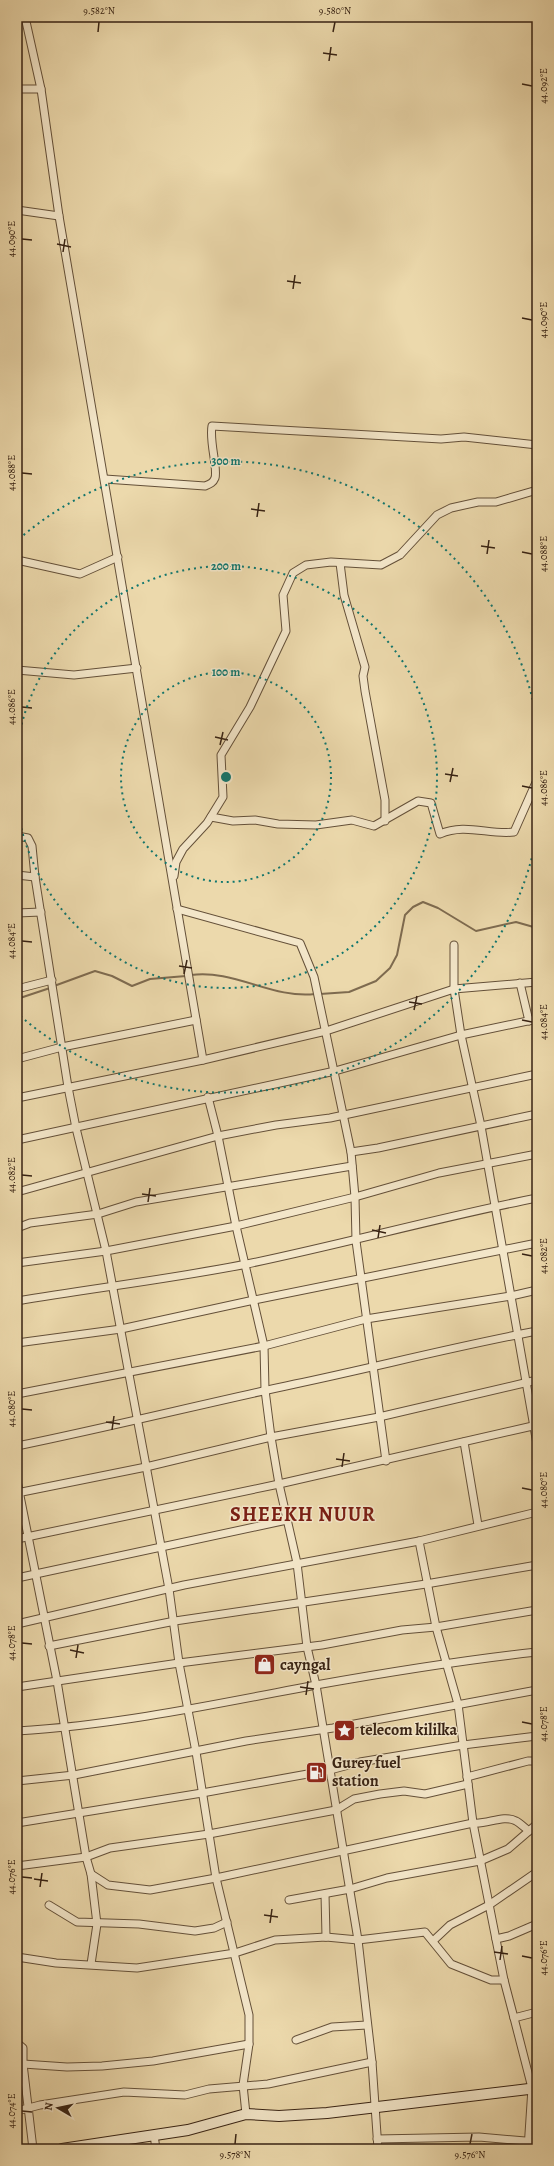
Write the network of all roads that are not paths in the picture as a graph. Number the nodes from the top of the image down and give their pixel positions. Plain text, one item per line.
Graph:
1 (25, 17) edge
2 (17, 89) edge
3 (41, 89) junction
4 (17, 210) edge
5 (59, 216) junction
6 (537, 446) edge
7 (105, 479) junction
8 (537, 490) edge
9 (118, 557) junction
10 (17, 560) edge
11 (340, 563) junction
12 (137, 668) junction
13 (17, 670) edge
14 (537, 780) edge
15 (211, 816) junction
16 (385, 821) junction
17 (17, 836) edge
18 (17, 875) edge
19 (35, 876) junction
20 (173, 884) junction
21 (178, 909) junction
22 (41, 912) junction
23 (17, 913) edge
24 (454, 945) dead end
25 (52, 980) junction
26 (537, 982) edge
27 (520, 983) junction
28 (454, 988) junction
29 (17, 989) edge
30 (537, 1019) edge
31 (196, 1020) junction
32 (529, 1021) junction
33 (326, 1032) junction
34 (461, 1035) junction
35 (62, 1047) junction
36 (17, 1059) edge
37 (203, 1060) junction
38 (335, 1071) junction
39 (537, 1074) edge
40 (472, 1087) junction
41 (68, 1088) junction
42 (17, 1098) edge
43 (208, 1098) junction
44 (537, 1114) edge
45 (344, 1115) junction
46 (481, 1126) junction
47 (76, 1128) junction
48 (218, 1136) junction
49 (17, 1140) edge
50 (351, 1152) junction
51 (537, 1154) edge
52 (487, 1164) junction
53 (352, 1166) junction
54 (88, 1173) junction
55 (229, 1187) junction
56 (17, 1192) edge
57 (355, 1196) junction
58 (537, 1198) edge
59 (495, 1206) junction
60 (98, 1214) junction
61 (236, 1226) junction
62 (17, 1228) edge
63 (356, 1241) junction
64 (537, 1243) edge
65 (106, 1251) junction
66 (503, 1251) junction
67 (17, 1262) edge
68 (246, 1264) junction
69 (361, 1278) junction
70 (112, 1287) junction
71 (537, 1290) edge
72 (511, 1296) junction
73 (254, 1300) junction
74 (17, 1301) edge
75 (366, 1319) junction
76 (120, 1329) junction
77 (537, 1331) edge
78 (518, 1334) junction
79 (17, 1343) edge
80 (264, 1346) junction
81 (373, 1365) junction
82 (130, 1372) junction
83 (537, 1380) edge
84 (525, 1383) junction
85 (265, 1390) junction
86 (17, 1394) edge
87 (379, 1417) junction
88 (138, 1421) junction
89 (535, 1425) edge
90 (271, 1437) junction
91 (464, 1442) junction
92 (537, 1444) edge
93 (17, 1446) edge
94 (386, 1461) junction
95 (146, 1467) junction
96 (17, 1481) edge
97 (279, 1484) junction
98 (18, 1493) edge
99 (154, 1510) junction
100 (537, 1512) edge
101 (287, 1520) junction
102 (478, 1525) junction
103 (28, 1537) junction
104 (17, 1539) edge
105 (419, 1540) junction
106 (161, 1547) junction
107 (297, 1563) junction
108 (537, 1564) edge
109 (34, 1574) junction
110 (17, 1578) edge
111 (426, 1584) junction
112 (169, 1588) junction
113 (303, 1602) junction
114 (537, 1610) edge
115 (43, 1618) junction
116 (175, 1621) junction
117 (17, 1624) edge
118 (436, 1627) junction
119 (49, 1646) junction
120 (307, 1647) junction
121 (537, 1652) edge
122 (179, 1663) junction
123 (447, 1663) junction
124 (56, 1681) junction
125 (316, 1685) junction
126 (17, 1687) edge
127 (537, 1690) edge
128 (458, 1704) junction
129 (188, 1710) junction
130 (65, 1728) junction
131 (323, 1730) junction
132 (17, 1731) edge
133 (537, 1736) edge
134 (463, 1745) junction
135 (196, 1752) junction
136 (537, 1761) edge
137 (330, 1770) junction
138 (74, 1775) junction
139 (468, 1780) junction
140 (17, 1781) edge
141 (202, 1793) junction
142 (336, 1810) junction
143 (79, 1813) junction
144 (17, 1823) edge
145 (473, 1823) junction
146 (537, 1824) edge
147 (528, 1831) junction
148 (209, 1834) junction
149 (342, 1850) junction
150 (86, 1857) junction
151 (480, 1861) junction
152 (17, 1866) edge
153 (537, 1872) edge
154 (91, 1874) junction
155 (216, 1878) junction
156 (350, 1889) junction
157 (325, 1894) junction
158 (290, 1900) dead end
159 (49, 1905) dead end
160 (489, 1905) junction
161 (227, 1922) junction
162 (97, 1924) junction
163 (537, 1924) edge
164 (326, 1937) junction
165 (496, 1939) junction
166 (358, 1940) junction
167 (433, 1941) junction
168 (235, 1953) junction
169 (17, 1957) edge
170 (91, 1964) junction
171 (504, 1980) junction
172 (537, 2012) edge
173 (514, 2018) junction
174 (367, 2025) junction
175 (296, 2040) dead end
176 (17, 2043) edge
177 (249, 2044) junction
178 (372, 2062) junction
179 (20, 2064) edge
180 (243, 2085) junction
181 (534, 2088) edge
182 (376, 2107) junction
183 (29, 2108) junction
184 (17, 2111) edge
185 (246, 2114) junction
186 (154, 2135) junction
187 (377, 2139) junction
188 (537, 2142) edge
189 (528, 2145) edge
190 (33, 2149) edge
191 (62, 2149) edge
192 (156, 2149) edge
193 (378, 2149) edge

1 - 3 street
2 - 3 street
3 - 5 street
4 - 5 street
5 - 7 street
6 - 7 street
7 - 9 street
8 - 11 street
9 - 10 street
9 - 12 street
11 - 15 street
11 - 16 street
12 - 13 street
12 - 20 street
14 - 16 street
15 - 16 street
15 - 20 street
17 - 19 street
18 - 19 street
19 - 22 street
20 - 21 street
21 - 31 street
21 - 33 street
22 - 23 street
22 - 25 street
24 - 28 street
25 - 29 street
25 - 35 street
26 - 27 street
27 - 28 street
27 - 32 street
28 - 33 street
28 - 34 street
30 - 32 street
31 - 35 street
31 - 37 street
32 - 34 street
33 - 37 street
33 - 38 street
34 - 38 street
34 - 40 street
35 - 36 street
35 - 41 street
37 - 41 street
38 - 43 street
38 - 45 street
39 - 40 street
40 - 45 street
40 - 46 street
41 - 42 street
41 - 47 street
43 - 47 street
43 - 48 street
44 - 46 street
45 - 48 street
45 - 50 street
46 - 50 street
46 - 52 street
47 - 49 street
47 - 54 street
48 - 54 street
48 - 55 street
50 - 53 street
51 - 52 street
52 - 57 street
52 - 59 street
53 - 55 street
53 - 57 street
54 - 56 street
54 - 60 street
55 - 60 street
55 - 61 street
57 - 61 street
57 - 63 street
58 - 59 street
59 - 63 street
59 - 66 street
60 - 62 street
60 - 65 street
61 - 65 street
61 - 68 street
63 - 68 street
63 - 69 street
64 - 66 street
65 - 67 street
65 - 70 street
66 - 69 street
66 - 72 street
68 - 70 street
68 - 73 street
69 - 73 street
69 - 75 street
70 - 74 street
70 - 76 street
71 - 72 street
72 - 75 street
72 - 78 street
73 - 76 street
73 - 80 street
75 - 80 street
75 - 81 street
76 - 79 street
76 - 82 street
77 - 78 street
78 - 81 street
78 - 84 street
80 - 82 street
80 - 85 street
81 - 85 street
81 - 87 street
82 - 86 street
82 - 88 street
83 - 84 street
84 - 87 street
84 - 89 street
85 - 88 street
85 - 90 street
87 - 90 street
87 - 94 street
88 - 93 street
88 - 95 street
89 - 91 street
89 - 92 street
90 - 95 street
90 - 97 street
91 - 94 street
91 - 102 street
94 - 97 street
95 - 98 street
95 - 99 street
96 - 98 street
97 - 99 street
97 - 101 street
98 - 103 street
99 - 103 street
99 - 106 street
100 - 102 street
101 - 106 street
101 - 107 street
102 - 105 street
103 - 104 street
103 - 109 street
105 - 107 street
105 - 111 street
106 - 109 street
106 - 112 street
107 - 112 street
107 - 113 street
108 - 111 street
109 - 110 street
109 - 115 street
111 - 113 street
111 - 118 street
112 - 115 street
112 - 116 street
113 - 116 street
113 - 120 street
114 - 118 street
115 - 117 street
115 - 119 street
116 - 119 street
116 - 122 street
118 - 120 street
118 - 123 street
119 - 124 street
120 - 122 street
120 - 125 street
121 - 123 street
122 - 124 street
122 - 129 street
123 - 125 street
123 - 128 street
124 - 126 street
124 - 130 street
125 - 129 street
125 - 131 street
127 - 128 street
128 - 131 street
128 - 134 street
129 - 130 street
129 - 135 street
130 - 132 street
130 - 138 street
131 - 135 street
131 - 137 street
133 - 134 street
134 - 137 street
134 - 139 street
135 - 138 street
135 - 141 street
136 - 139 street
137 - 141 street
137 - 142 street
138 - 140 street
138 - 143 street
139 - 142 street
139 - 145 street
141 - 143 street
141 - 148 street
142 - 148 street
142 - 149 street
143 - 144 street
143 - 150 street
145 - 147 street
145 - 149 street
145 - 151 street
146 - 147 street
147 - 151 street
148 - 150 street
148 - 155 street
149 - 155 street
149 - 156 street
150 - 152 street
150 - 154 street
151 - 156 street
151 - 160 street
153 - 160 street
154 - 155 street
154 - 162 street
155 - 161 street
156 - 157 street
156 - 166 street
157 - 158 street
157 - 164 street
159 - 162 street
160 - 165 street
160 - 167 street
161 - 162 street
161 - 168 street
162 - 170 street
163 - 165 street
164 - 166 street
164 - 168 street
165 - 171 street
166 - 167 street
166 - 174 street
167 - 171 street
168 - 170 street
168 - 177 street
169 - 170 street
171 - 173 street
172 - 173 street
173 - 181 street
174 - 175 street
174 - 178 street
176 - 179 street
177 - 179 street
177 - 180 street
178 - 180 street
178 - 182 street
179 - 183 street
180 - 183 street
180 - 185 street
181 - 182 street
181 - 189 street
182 - 185 street
182 - 187 street
183 - 184 street
183 - 190 street
185 - 186 street
186 - 191 street
186 - 192 street
187 - 189 street
187 - 193 street
188 - 189 street

